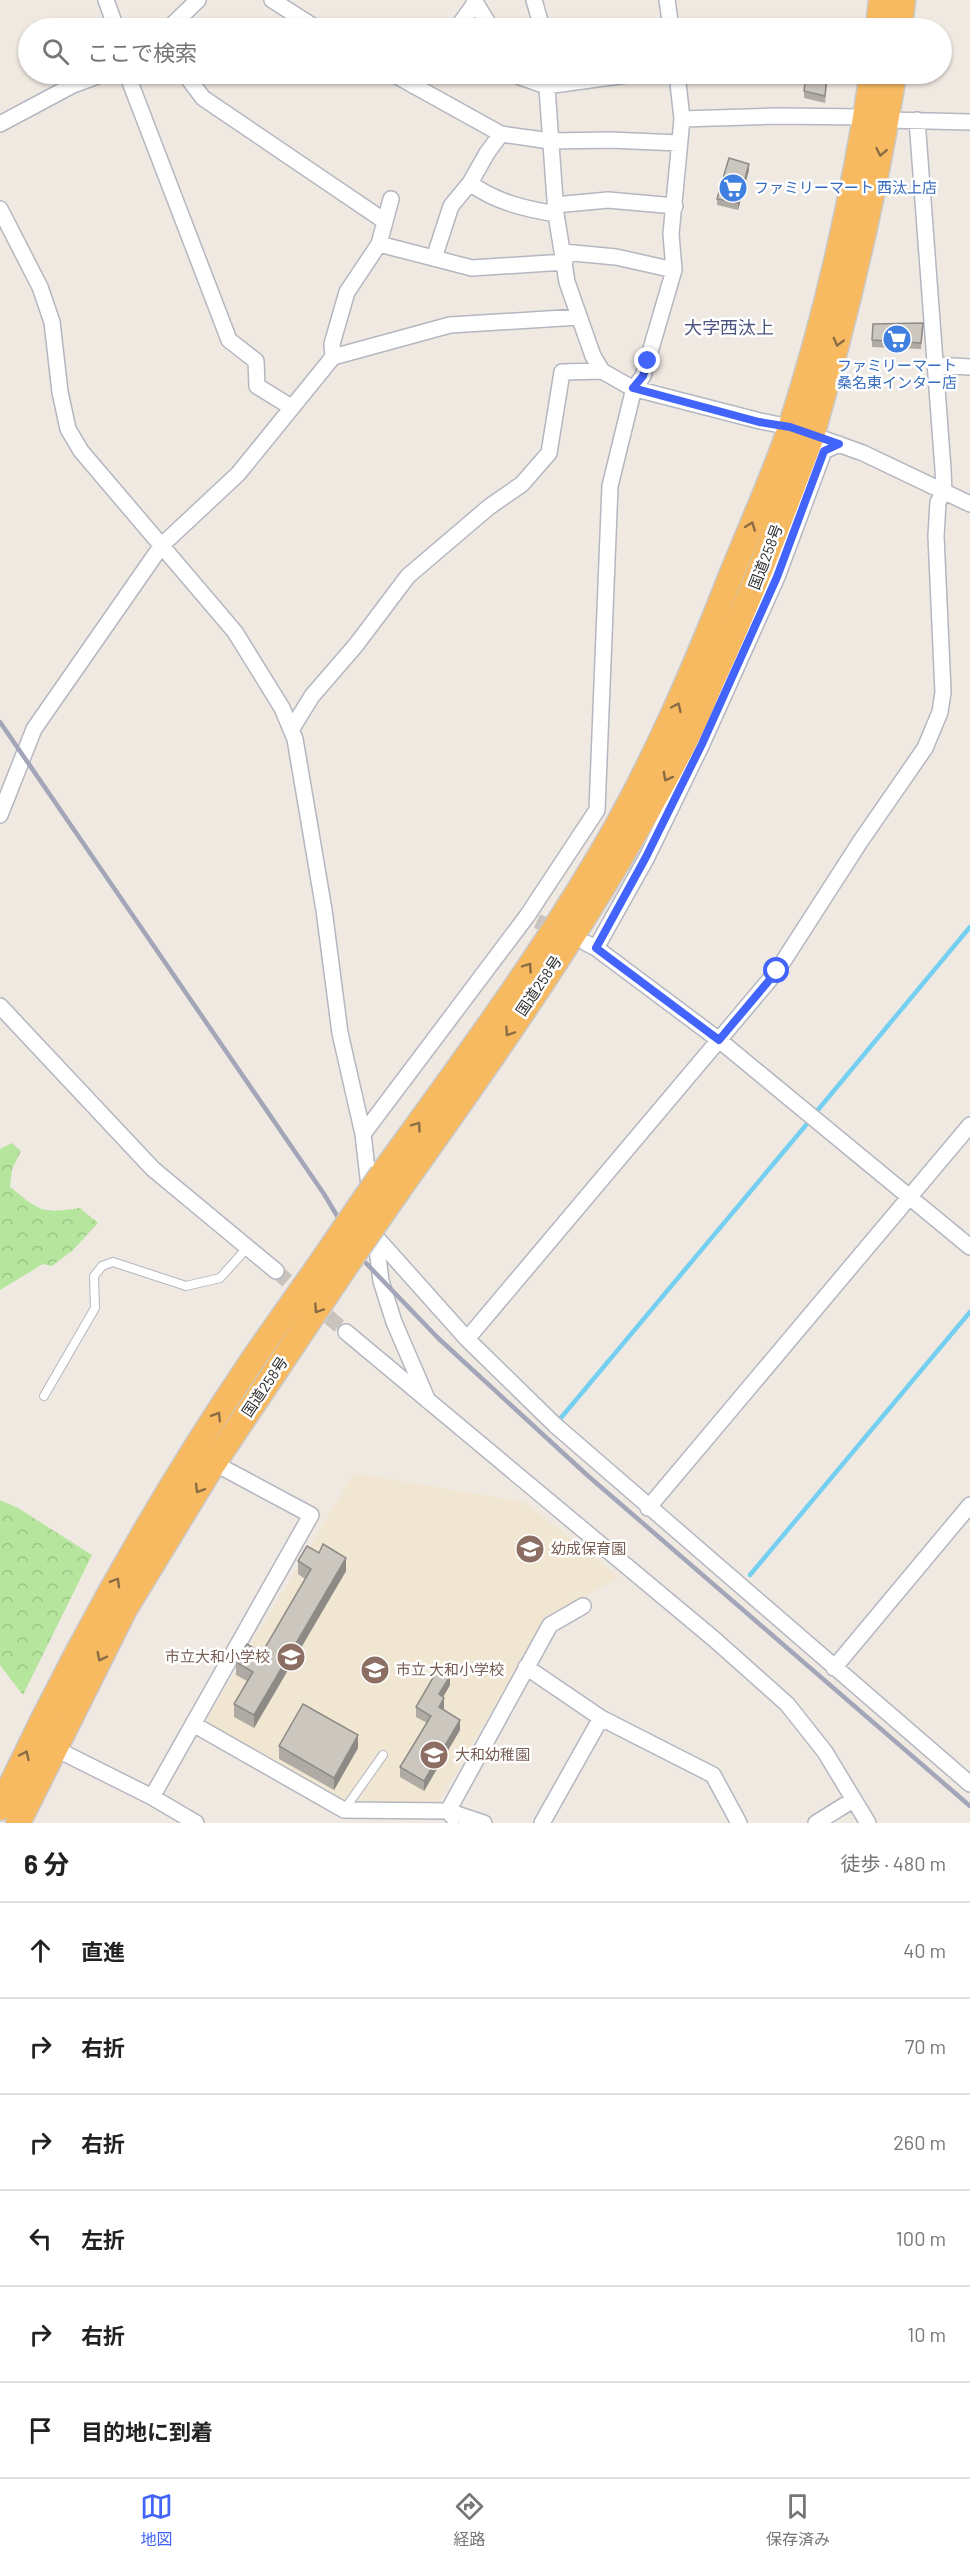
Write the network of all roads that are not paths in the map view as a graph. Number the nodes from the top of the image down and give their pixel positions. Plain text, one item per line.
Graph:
1 (106, 0) edge
2 (198, 0) edge
3 (272, 0) edge
4 (534, 0) edge
5 (667, 0) edge
6 (881, 0) edge
7 (903, 0) edge
8 (475, 1) edge
9 (112, 18) edge
10 (179, 18) edge
11 (298, 18) edge
12 (463, 18) edge
13 (485, 18) edge
14 (539, 18) edge
15 (670, 18) edge
16 (879, 18) edge
17 (901, 18) edge
18 (76, 84) edge
19 (131, 84) edge
20 (193, 84) edge
21 (425, 84) edge
22 (546, 84) edge
23 (677, 84) edge
24 (873, 84) edge
25 (890, 84) edge
26 (876, 118) junction
27 (681, 119) junction
28 (917, 120) junction
29 (970, 122) edge
30 (0, 124) edge
31 (501, 134) junction
32 (550, 141) junction
33 (679, 143) junction
34 (470, 183) junction
35 (391, 199) dead end
36 (675, 206) junction
37 (0, 209) edge
38 (556, 209) junction
39 (384, 220) junction
40 (379, 244) junction
41 (564, 257) junction
42 (434, 258) junction
43 (674, 270) junction
44 (579, 317) junction
45 (333, 357) junction
46 (934, 365) junction
47 (970, 367) edge
48 (602, 371) junction
49 (633, 388) junction
50 (291, 407) junction
51 (801, 431) junction
52 (839, 444) junction
53 (944, 492) junction
54 (970, 504) edge
55 (162, 545) junction
56 (291, 729) junction
57 (0, 815) edge
58 (0, 1006) edge
59 (719, 1040) junction
60 (970, 1125) edge
61 (363, 1134) junction
62 (911, 1197) junction
63 (375, 1236) junction
64 (248, 1246) junction
65 (970, 1248) edge
66 (342, 1253) junction
67 (276, 1271) tunnel mouth
68 (346, 1332) tunnel mouth
69 (467, 1339) junction
70 (44, 1396) dead end
71 (428, 1401) junction
72 (214, 1463) junction
73 (970, 1504) edge
74 (648, 1508) junction
75 (583, 1606) dead end
76 (526, 1667) junction
77 (834, 1668) junction
78 (601, 1718) junction
79 (193, 1724) junction
80 (54, 1748) junction
81 (383, 1755) dead end
82 (970, 1784) edge
83 (152, 1797) junction
84 (853, 1800) junction
85 (0, 1808) edge
86 (447, 1811) junction
87 (340, 1816) edge
88 (18, 1823) edge
89 (196, 1823) edge
90 (459, 1823) edge
91 (484, 1823) edge
92 (542, 1823) edge
93 (739, 1823) edge
94 (816, 1823) edge
95 (868, 1823) edge

1 - 9 street
2 - 10 street
3 - 11 street
4 - 14 street
5 - 15 street
6 - 16 highway
7 - 17 highway
8 - 12 street
8 - 13 street
18 - 30 street
19 - 50 street
20 - 39 street
21 - 31 street
22 - 32 street
23 - 27 street
24 - 26 highway, 国道258号
25 - 26 highway, 国道258号
26 - 27 street
26 - 28 street
26 - 51 highway, 国道258号
27 - 33 street
28 - 29 street
28 - 46 street
31 - 32 street
31 - 34 street
32 - 33 street
32 - 38 street
33 - 36 street
34 - 38 street
34 - 42 street
35 - 39 street
36 - 38 street
36 - 43 street
37 - 55 street
38 - 41 street
39 - 40 street
40 - 42 street
40 - 45 street
41 - 42 street
41 - 43 street
41 - 44 street
43 - 49 street
44 - 45 street
44 - 48 street
45 - 50 street
46 - 47 street
46 - 53 street
48 - 49 street
48 - 56 street
49 - 51 street
49 - 61 street
50 - 55 street
51 - 52 street
51 - 66 highway, 国道258号, bridge
52 - 53 street
52 - 59 street
53 - 54 street
53 - 59 street
55 - 56 street
55 - 57 street
56 - 61 street
58 - 64 street
59 - 62 street
59 - 69 street
60 - 62 street
61 - 63 street
62 - 65 street
62 - 74 street
63 - 69 street
63 - 71 street
64 - 67 street
64 - 70 lane
66 -> 72 highway, 国道258号
85 -> 66 highway, 国道258号
68 - 71 street
69 - 74 street
71 - 84 street
72 - 79 street
72 -> 80 highway, 国道258号
73 - 77 street
74 - 77 street
75 - 76 street
76 - 78 street
76 - 86 street
77 - 82 street
78 - 92 street
78 - 93 street
79 - 83 street
79 - 87 street
80 - 83 street
80 - 88 highway, 国道258号
81 - 87 lane
83 - 89 street
84 - 94 street
84 - 95 street
86 - 87 street
86 - 90 street
86 - 91 street

